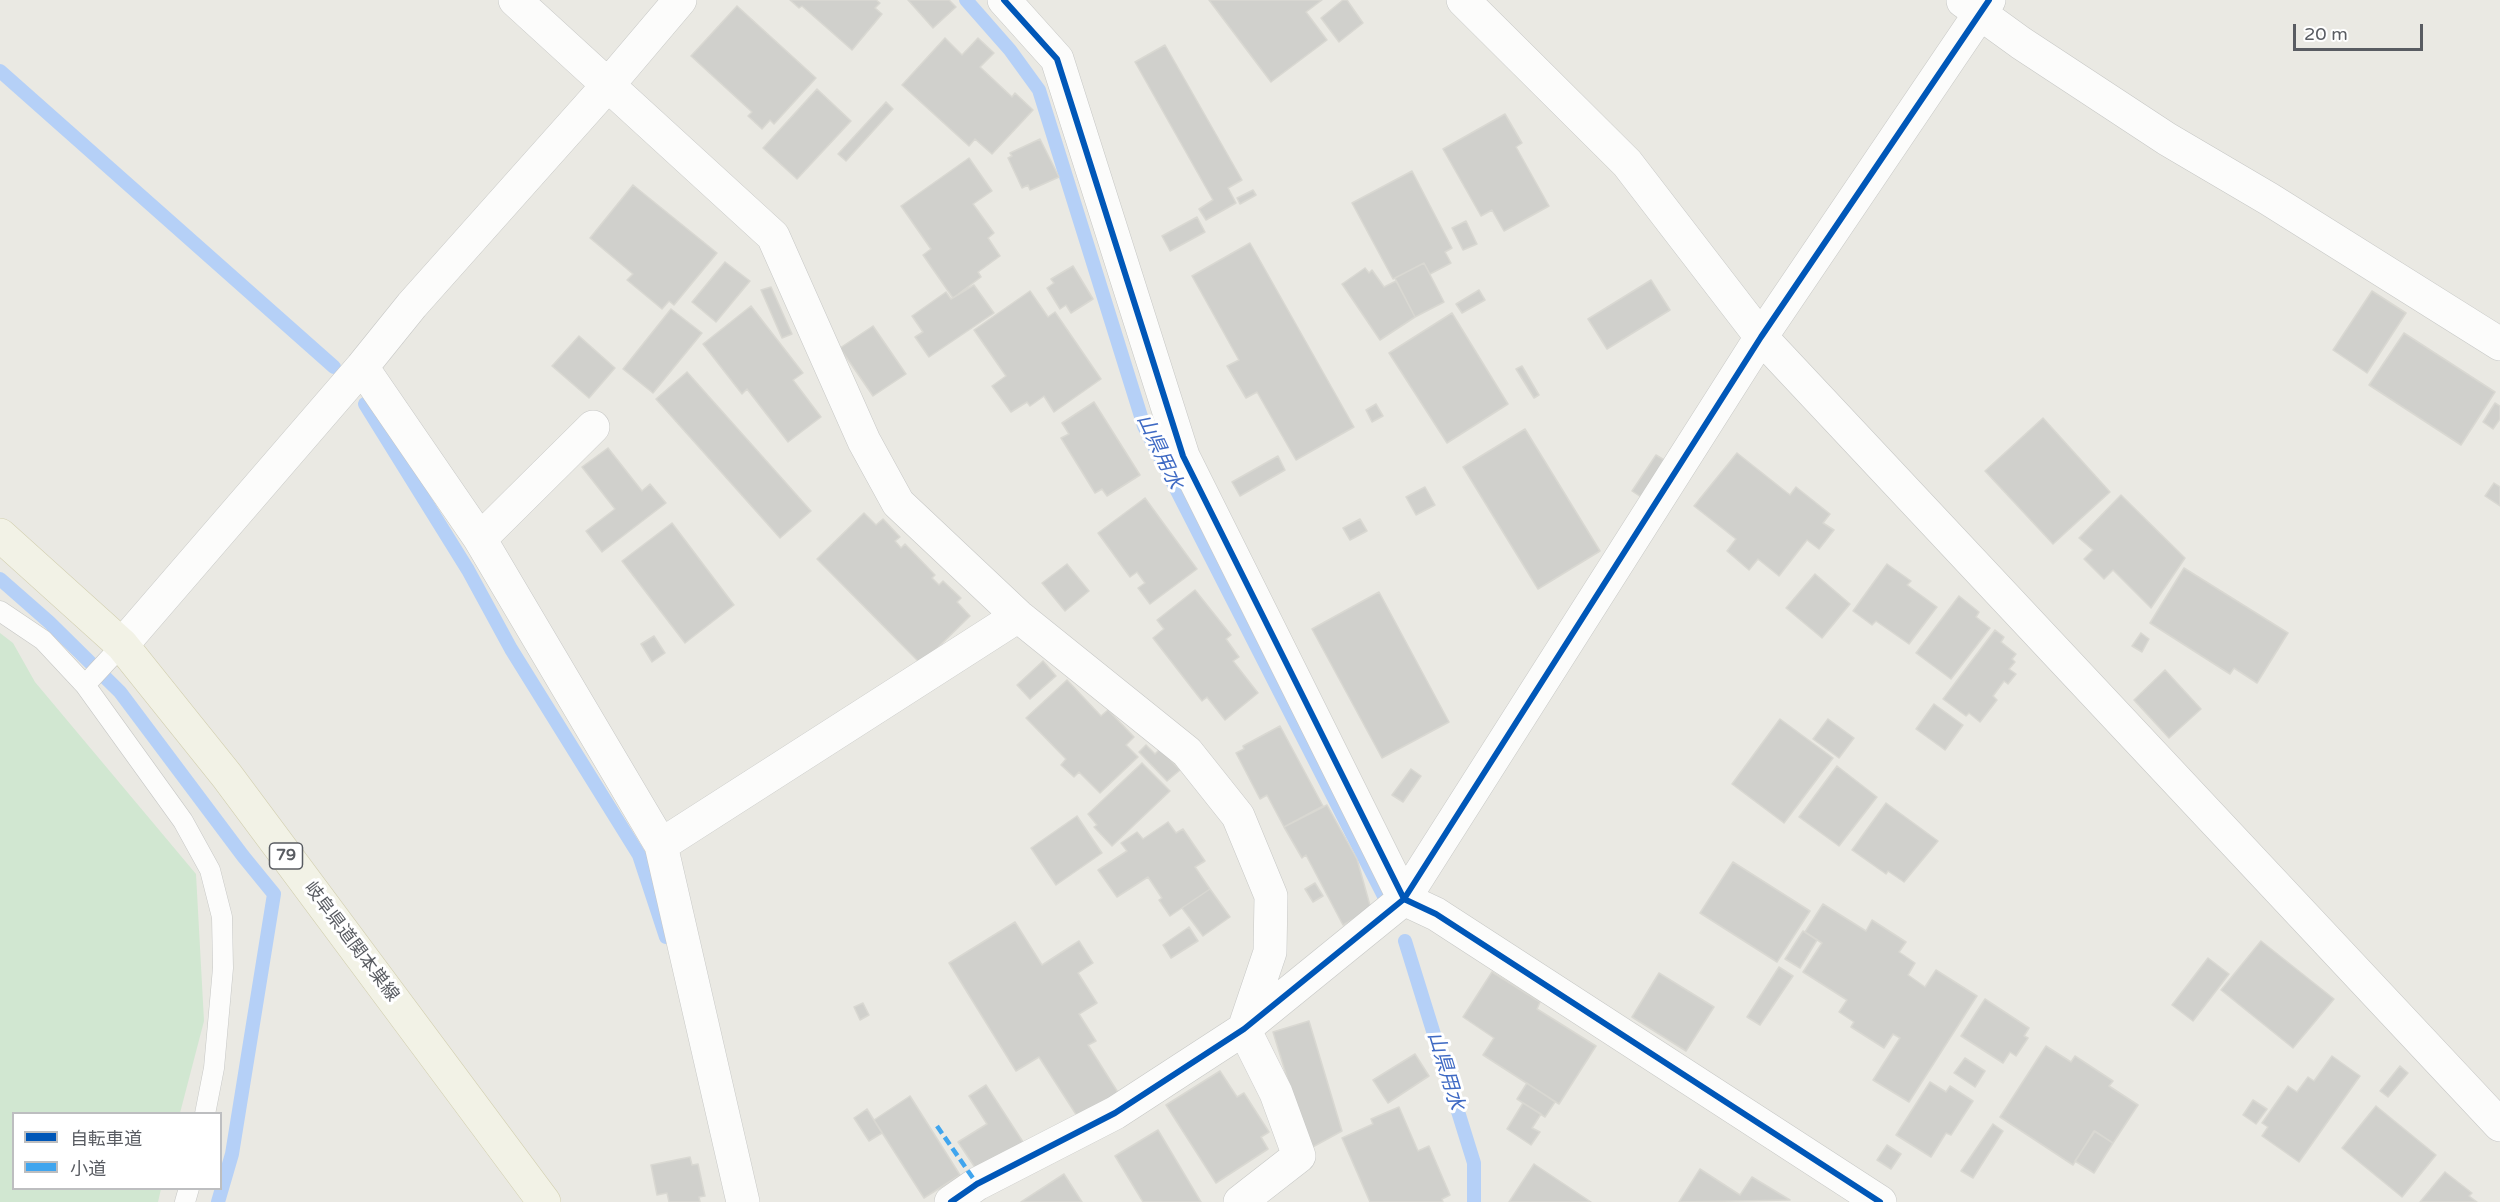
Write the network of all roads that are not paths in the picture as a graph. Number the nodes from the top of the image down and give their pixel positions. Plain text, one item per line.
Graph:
1 (515, 0) edge
2 (680, 0) edge
3 (1004, 0) edge
4 (1463, 0) edge
5 (1977, 4) edge
6 (608, 85) junction
7 (1761, 337) junction
8 (2500, 344) edge
9 (362, 367) junction
10 (593, 427) dead end
11 (0, 535) edge
12 (480, 539) junction
13 (0, 611) edge
14 (1018, 616) junction
15 (122, 645) junction
16 (85, 685) junction
17 (661, 845) junction
18 (1404, 899) junction
19 (1244, 1029) junction
20 (205, 1112) edge
21 (2500, 1125) edge
22 (544, 1202) edge
23 (743, 1202) edge
24 (951, 1202) edge
25 (1240, 1202) edge
26 (1880, 1202) edge

1 - 6 street
2 - 6 street
3 - 18 street
4 - 7 street
5 - 7 street
5 - 8 street
6 - 9 street
6 - 14 street
7 - 18 street
7 - 21 street
9 - 12 street
9 - 15 street
10 - 12 street
11 - 15 main road, 岐阜県道関本巣線 / 79
12 - 17 street
13 - 16 lane
14 - 17 street
14 - 19 street
15 - 16 lane
15 - 22 main road, 岐阜県道関本巣線 / 79
16 - 20 lane
17 - 23 street
18 - 19 street
18 - 26 street
19 - 24 street
19 - 25 street

